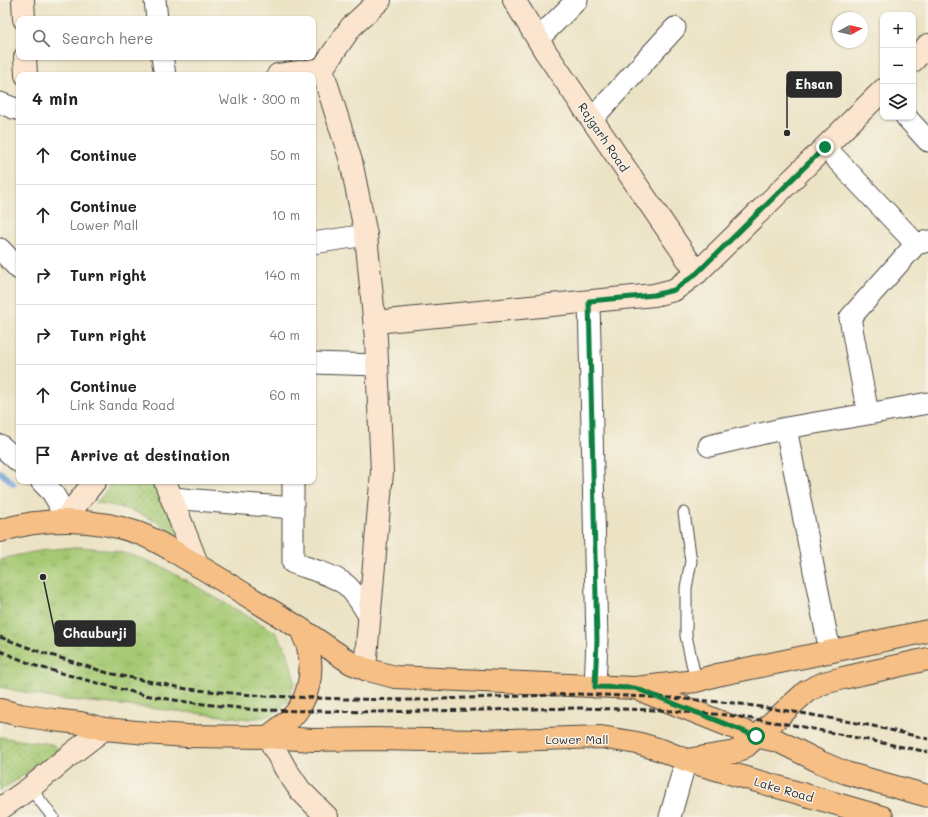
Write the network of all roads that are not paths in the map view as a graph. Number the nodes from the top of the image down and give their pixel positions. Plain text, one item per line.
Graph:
1 (23, 0) edge
2 (155, 0) edge
3 (514, 0) edge
4 (577, 0) edge
5 (373, 3) edge
6 (24, 16) edge
7 (157, 16) edge
8 (675, 28) dead end
9 (538, 39) junction
10 (928, 45) edge
11 (916, 58) edge
12 (25, 60) edge
13 (162, 60) edge
14 (322, 69) junction
15 (26, 72) edge
16 (164, 72) edge
17 (300, 72) edge
18 (880, 94) edge
19 (0, 102) edge
20 (16, 109) edge
21 (592, 119) junction
22 (909, 120) edge
23 (928, 141) edge
24 (825, 147) junction
25 (366, 235) junction
26 (316, 243) edge
27 (922, 243) edge
28 (0, 249) edge
29 (16, 266) edge
30 (697, 273) junction
31 (589, 301) junction
32 (375, 322) junction
33 (316, 363) edge
34 (377, 365) junction
35 (928, 403) edge
36 (868, 414) junction
37 (786, 428) junction
38 (0, 445) edge
39 (709, 446) dead end
40 (16, 459) edge
41 (44, 484) edge
42 (93, 484) edge
43 (293, 484) edge
44 (169, 490) edge
45 (293, 508) junction
46 (684, 513) dead end
47 (63, 521) junction
48 (0, 531) edge
49 (198, 566) junction
50 (369, 616) junction
51 (301, 629) junction
52 (928, 632) edge
53 (830, 652) junction
54 (928, 659) edge
55 (365, 669) junction
56 (696, 681) junction
57 (595, 687) junction
58 (635, 688) junction
59 (0, 710) edge
60 (104, 729) junction
61 (756, 736) junction
62 (268, 737) junction
63 (686, 760) junction
64 (30, 788) junction
65 (928, 796) edge
66 (0, 809) edge
67 (53, 817) edge
68 (327, 817) edge
69 (670, 817) edge
70 (882, 817) edge

1 - 6 street
2 - 7 street
3 - 9 street, Rajgarh Road
4 - 9 street
5 - 14 street
8 - 21 street
9 - 21 street, Rajgarh Road
10 - 11 street
12 - 15 street
13 - 16 street
14 - 17 street
14 - 25 street
18 - 24 street
19 - 20 street
21 - 30 street, Rajgarh Road
22 - 23 street
24 - 27 street
24 - 30 street
25 - 26 street
25 - 32 street
27 - 36 street
28 - 29 street
30 - 31 street
31 - 32 street
31 - 57 street
32 - 34 street
33 - 34 street
34 - 50 street
35 - 36 street
36 - 37 street
37 - 39 street
37 - 53 street
38 - 40 street
41 - 47 street
42 - 47 street
43 - 45 street
44 - 45 street
44 - 49 street
45 - 50 street
46 - 56 lane
47 - 48 main road
47 - 49 main road
49 - 51 main road
50 - 55 street
51 - 55 main road
51 - 62 main road
52 - 53 main road
53 - 56 main road
54 - 61 main road
55 - 57 main road
56 - 58 main road
57 - 58 main road
58 - 61 main road
59 - 60 main road, Lower Mall
60 - 62 main road, Lower Mall
60 - 64 street
61 - 63 main road
61 - 65 main road
62 - 63 main road, Lower Mall
62 - 68 street
63 - 69 street
63 - 70 main road, Lake Road
64 - 66 street
64 - 67 lane

